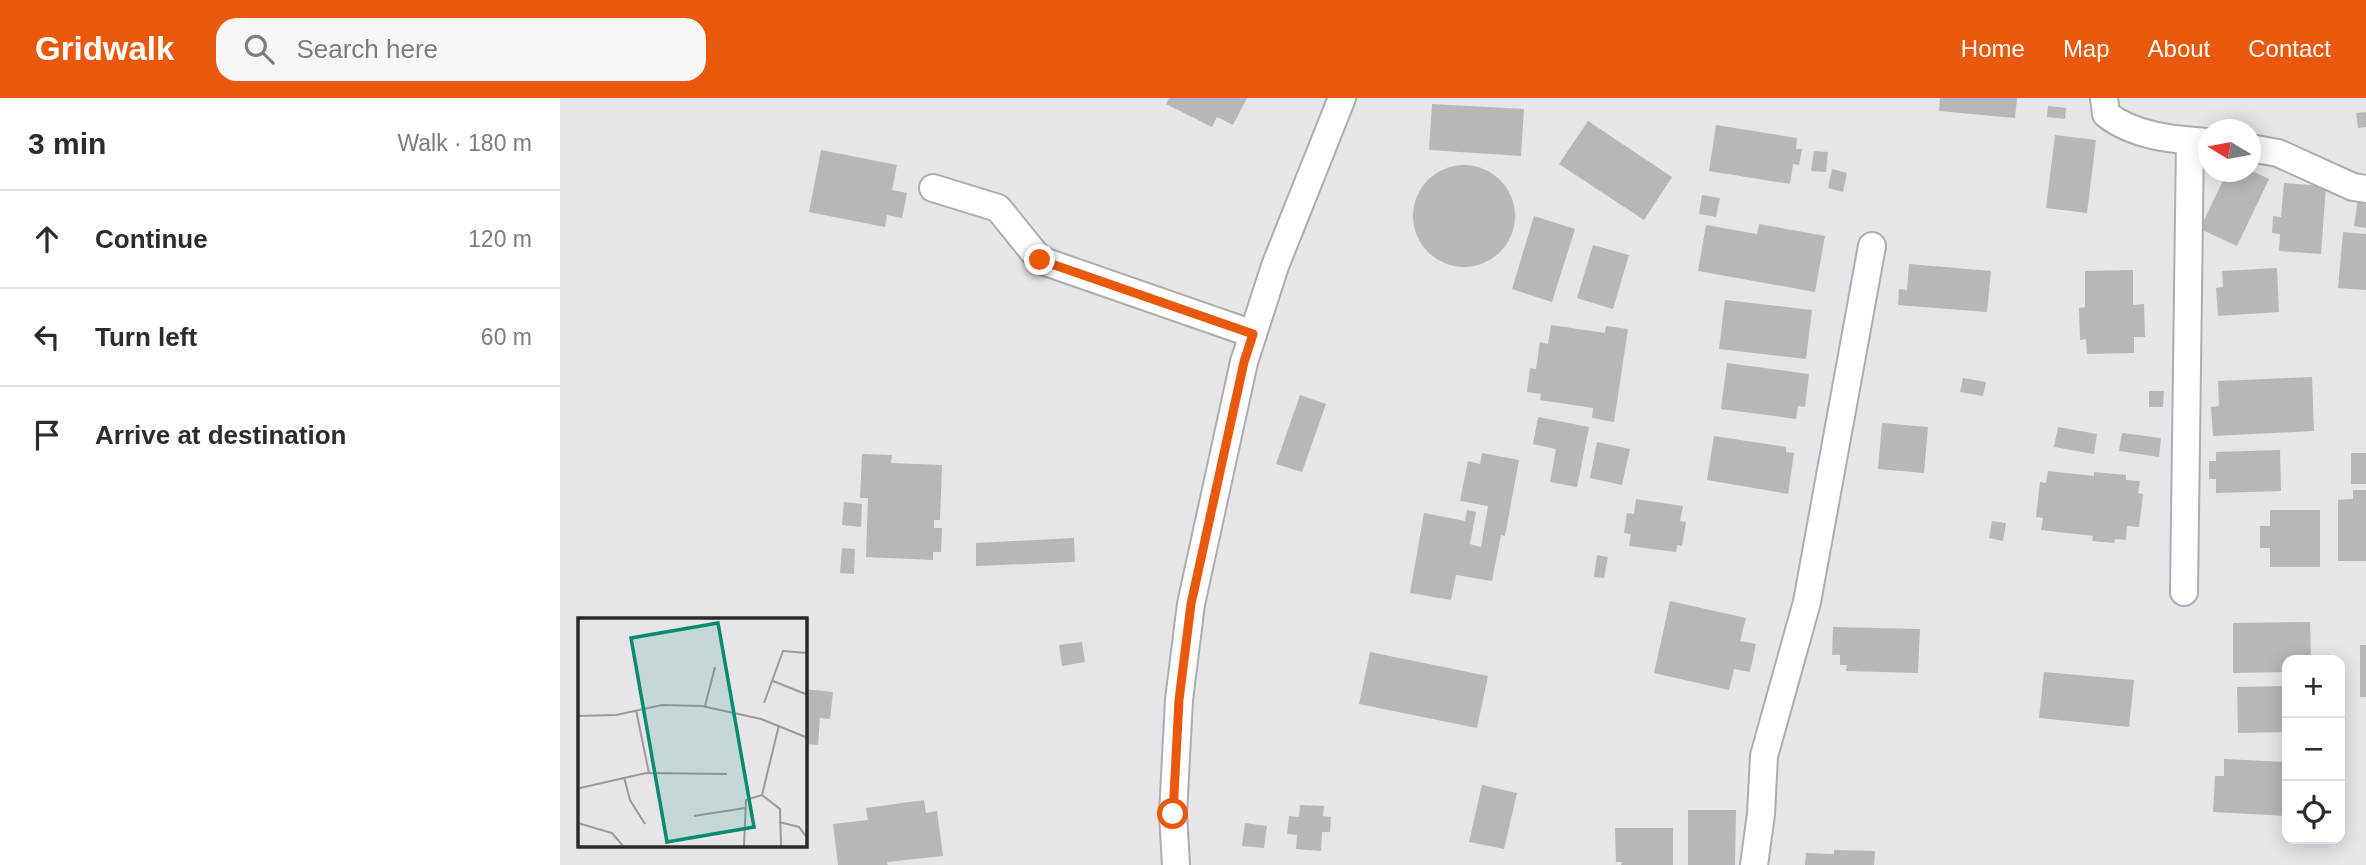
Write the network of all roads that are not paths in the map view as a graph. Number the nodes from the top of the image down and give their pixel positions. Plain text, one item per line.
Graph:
1 (1342, 98) edge
2 (2105, 98) edge
3 (2198, 142) edge
4 (2261, 150) edge
5 (2198, 172) edge
6 (933, 188) dead end
7 (2366, 189) edge
8 (1872, 246) dead end
9 (1253, 334) junction
10 (2184, 592) dead end
11 (1176, 865) edge
12 (1754, 865) edge

1 - 9 street
2 - 3 street
4 - 7 street
5 - 10 street
6 - 9 street
8 - 12 street
9 - 11 street

